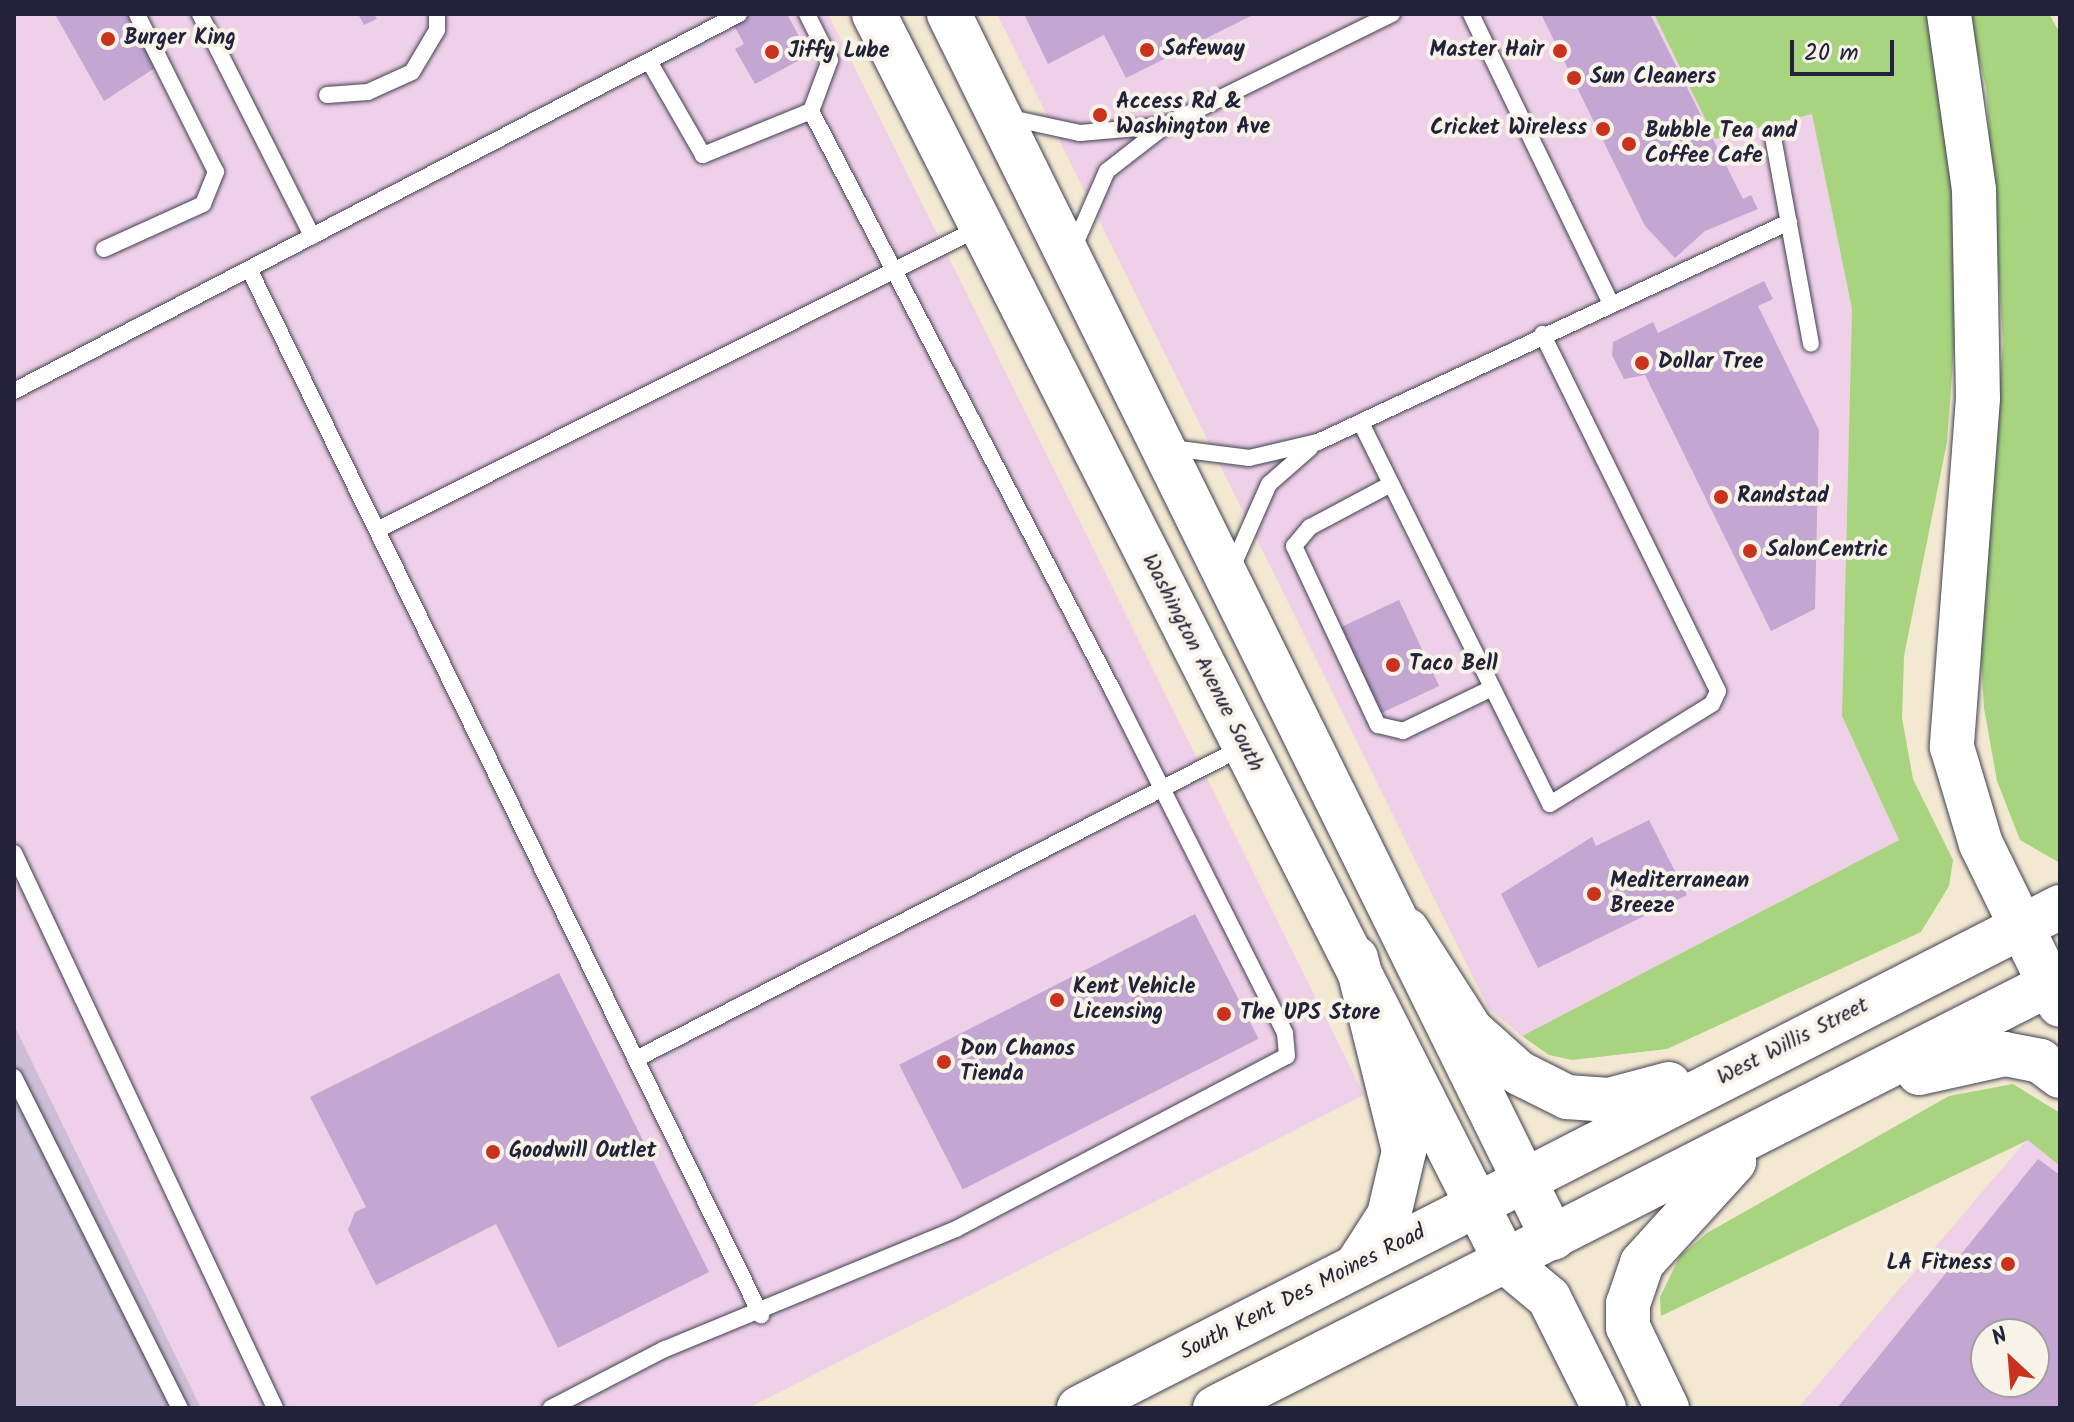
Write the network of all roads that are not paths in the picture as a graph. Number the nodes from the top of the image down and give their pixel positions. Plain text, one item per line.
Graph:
1 (137, 14) edge
2 (200, 14) edge
3 (437, 14) edge
4 (739, 14) edge
5 (807, 14) edge
6 (874, 14) edge
7 (949, 14) edge
8 (1392, 14) edge
9 (1471, 14) edge
10 (1949, 14) edge
11 (649, 61) junction
12 (327, 95) dead end
13 (811, 111) junction
14 (1000, 116) junction
15 (1166, 125) junction
16 (1773, 137) dead end
17 (1789, 222) junction
18 (979, 228) junction
19 (312, 236) junction
20 (104, 249) dead end
21 (1069, 257) junction
22 (898, 267) junction
23 (249, 269) junction
24 (1610, 301) junction
25 (1542, 334) junction
26 (1811, 344) dead end
27 (14, 391) edge
28 (1361, 423) junction
29 (1318, 442) junction
30 (1164, 447) junction
31 (1391, 484) junction
32 (377, 530) junction
33 (1230, 572) junction
34 (1492, 688) junction
35 (1245, 746) junction
36 (1161, 786) junction
37 (14, 853) edge
38 (2041, 917) edge
39 (1407, 930) junction
40 (1356, 958) junction
41 (2056, 989) edge
42 (636, 1059) junction
43 (1749, 1063) junction
44 (2060, 1076) edge
45 (14, 1077) edge
46 (1824, 1100) junction
47 (1785, 1120) junction
48 (1526, 1176) junction
49 (1476, 1201) junction
50 (1553, 1238) junction
51 (1506, 1262) junction
52 (1356, 1265) junction
53 (1549, 1298) junction
54 (761, 1315) junction
55 (180, 1408) edge
56 (275, 1408) edge
57 (551, 1408) edge
58 (1079, 1408) edge
59 (1215, 1408) edge
60 (1604, 1408) edge
61 (1667, 1408) edge

1 - 20 lane
2 - 19 lane
3 - 12 lane
4 - 11 lane
5 - 13 lane
6 - 18 main road, Washington Avenue South
7 - 14 main road
8 - 15 lane
9 - 24 lane
10 - 38 main road
11 - 13 lane
11 - 19 lane
13 - 22 lane
14 - 15 lane
14 - 21 main road
15 - 21 lane
16 - 17 lane
17 - 24 lane
17 - 26 lane
18 - 22 lane
18 - 35 main road, Washington Avenue South
19 - 23 lane
21 - 30 main road
22 - 32 lane
22 - 36 lane
23 - 27 lane
23 - 32 lane
24 - 25 lane
25 - 28 lane
25 - 34 lane
28 - 29 lane
28 - 31 lane
29 - 30 lane
29 - 33 lane
30 - 33 main road
31 - 34 lane
31 - 34 lane
32 - 42 lane
33 - 39 main road
35 - 36 lane
35 - 40 main road, Washington Avenue South
36 - 42 lane
36 - 54 lane
37 - 56 lane
38 - 41 main road
38 - 43 main road, West Willis Street
39 - 43 main road
39 - 48 main road
40 - 49 main road, Washington Avenue South
40 - 52 main road
41 - 46 main road
42 - 54 lane
43 - 48 main road, West Willis Street
44 - 46 main road
45 - 55 lane
46 - 47 main road
47 - 50 main road
47 - 61 main road
48 - 49 main road, South Kent Des Moines Road
48 - 50 main road
49 - 51 main road, Washington Avenue South
49 - 52 main road, South Kent Des Moines Road
50 - 51 main road
50 - 53 main road
51 - 53 main road, Washington Avenue South
51 - 59 main road
52 - 58 main road, South Kent Des Moines Road
53 - 60 main road, Washington Avenue South
54 - 57 lane

